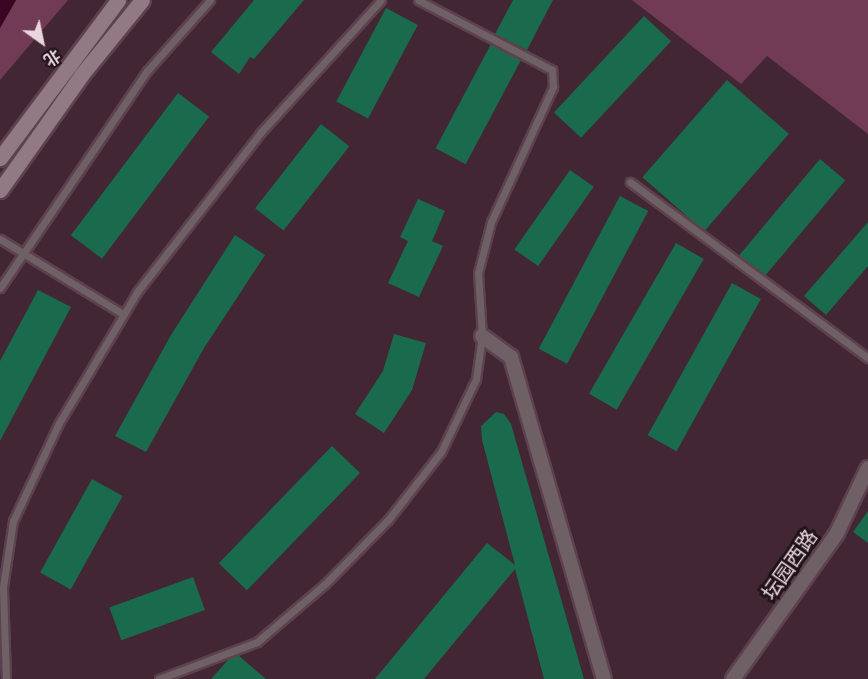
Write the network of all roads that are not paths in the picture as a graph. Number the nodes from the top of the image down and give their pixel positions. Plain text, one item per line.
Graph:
1 (118, 0) edge
2 (142, 0) edge
3 (210, 0) edge
4 (381, 0) edge
5 (418, 0) edge
6 (0, 158) edge
7 (630, 182) dead end
8 (0, 190) edge
9 (0, 239) edge
10 (22, 252) junction
11 (0, 288) edge
12 (123, 314) junction
13 (482, 336) junction
14 (868, 358) edge
15 (868, 468) edge
16 (6, 679) edge
17 (159, 679) edge
18 (604, 679) edge
19 (733, 679) edge

1 - 6 main road
2 - 8 main road
3 - 10 lane
4 - 12 lane
5 - 13 lane
7 - 14 lane
9 - 10 lane
10 - 11 lane
10 - 12 lane
12 - 16 lane
13 - 17 lane
13 - 18 street
15 - 19 street, 坛园西路

